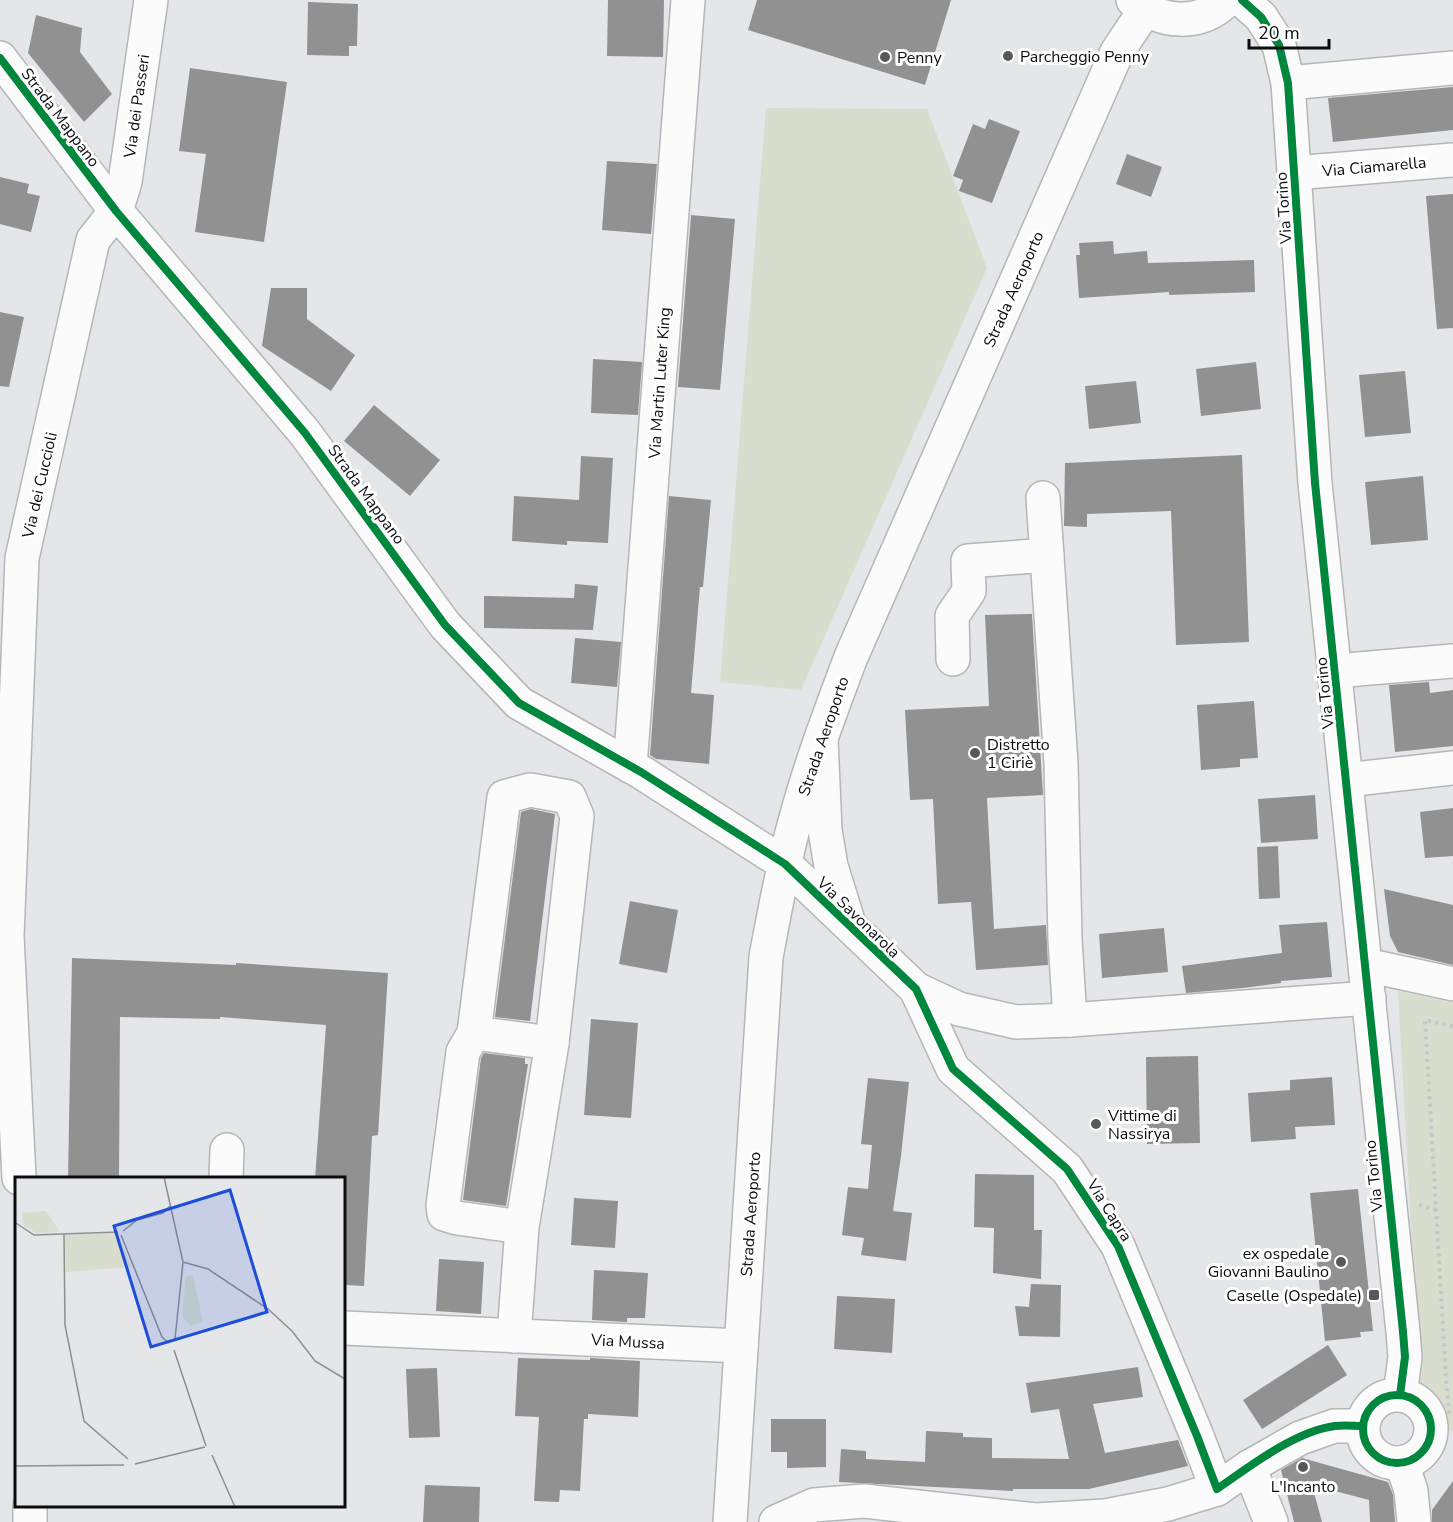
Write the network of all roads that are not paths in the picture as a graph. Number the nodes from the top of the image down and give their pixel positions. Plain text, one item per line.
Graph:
1 (152, 0) edge
2 (688, 0) edge
3 (1227, 0) edge
4 (1242, 0) edge
5 (1139, 5) edge
6 (0, 58) edge
7 (1453, 68) edge
8 (1288, 82) junction
9 (1453, 160) edge
10 (1294, 173) junction
11 (116, 212) junction
12 (1043, 498) dead end
13 (1047, 555) junction
14 (953, 659) dead end
15 (1453, 661) edge
16 (1335, 671) junction
17 (821, 736) junction
18 (630, 766) junction
19 (1453, 768) edge
20 (7, 770) edge
21 (1346, 780) junction
22 (785, 864) junction
23 (849, 926) junction
24 (1366, 965) junction
25 (1453, 984) edge
26 (916, 989) junction
27 (1369, 998) junction
28 (1070, 1020) junction
29 (474, 1033) junction
30 (552, 1043) junction
31 (19, 1177) edge
32 (522, 1227) junction
33 (345, 1328) edge
34 (514, 1336) junction
35 (741, 1346) junction
36 (1435, 1420) edge
37 (1363, 1426) junction
38 (1401, 1463) junction
39 (1249, 1467) junction
40 (1217, 1490) junction
41 (730, 1522) edge
42 (776, 1522) edge
43 (1271, 1522) edge
44 (1414, 1522) edge

1 - 11 street, Via dei Passeri
2 - 18 street, Via Martin Luter King
3 - 5 street
4 - 8 street, Via Torino
5 - 17 street, Strada Aeroporto
6 - 11 street, Strada Mappano
7 - 8 street
8 - 10 street, Via Torino
9 - 10 street, Via Ciamarella
10 - 16 street, Via Torino
11 - 18 street, Strada Mappano
11 - 20 street, Via dei Cuccioli
12 - 13 street
13 - 14 street
13 - 28 street
15 - 16 street
16 - 21 street, Via Torino
17 - 22 street, Strada Aeroporto
17 - 23 street, Via Savonarola
18 - 22 street, Strada Mappano
19 - 21 street
20 - 31 street, Via dei Cuccioli
21 - 24 street, Via Torino
22 - 23 street, Via Savonarola
22 - 35 street, Strada Aeroporto
23 - 26 street, Via Savonarola
24 - 25 street
24 - 27 street, Via Torino
26 - 28 street, Via Savonarola
26 - 40 street, Via Capra
27 - 28 street, Via Savonarola
27 - 36 street, Via Torino
29 - 30 street
29 - 30 street
29 - 32 street
30 - 32 street
32 - 34 street
33 - 34 street, Via Mussa
34 - 35 street, Via Mussa
35 - 41 street, Strada Aeroporto
36 - 37 street
36 - 38 street
37 - 38 street
37 - 39 street
38 - 44 street
39 - 40 street
39 - 43 street
40 - 42 street

